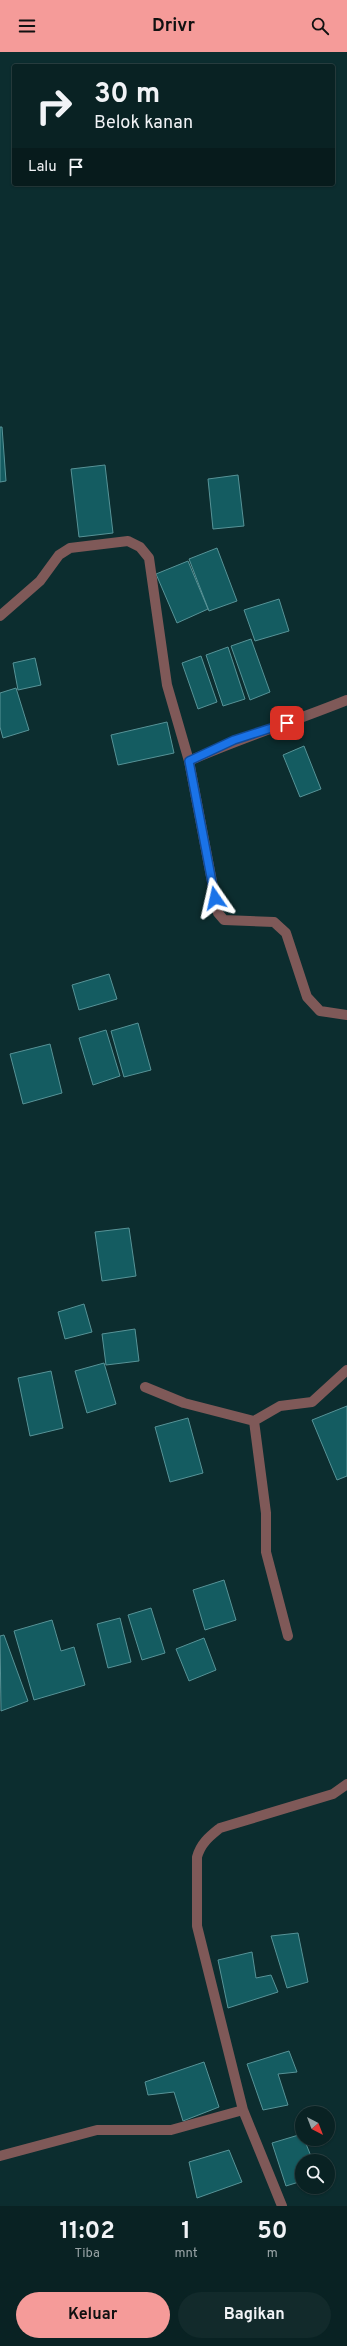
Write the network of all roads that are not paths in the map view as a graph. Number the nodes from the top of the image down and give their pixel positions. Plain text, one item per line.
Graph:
1 (0, 616) edge
2 (347, 700) edge
3 (189, 761) junction
4 (347, 1015) edge
5 (347, 1370) edge
6 (145, 1387) dead end
7 (254, 1422) junction
8 (288, 1636) dead end
9 (347, 1784) edge
10 (243, 2110) junction
11 (0, 2156) edge
12 (282, 2206) edge

1 - 3 street
2 - 3 street
3 - 4 street
5 - 7 street
6 - 7 street
7 - 8 street
9 - 10 street
10 - 11 street
10 - 12 street

